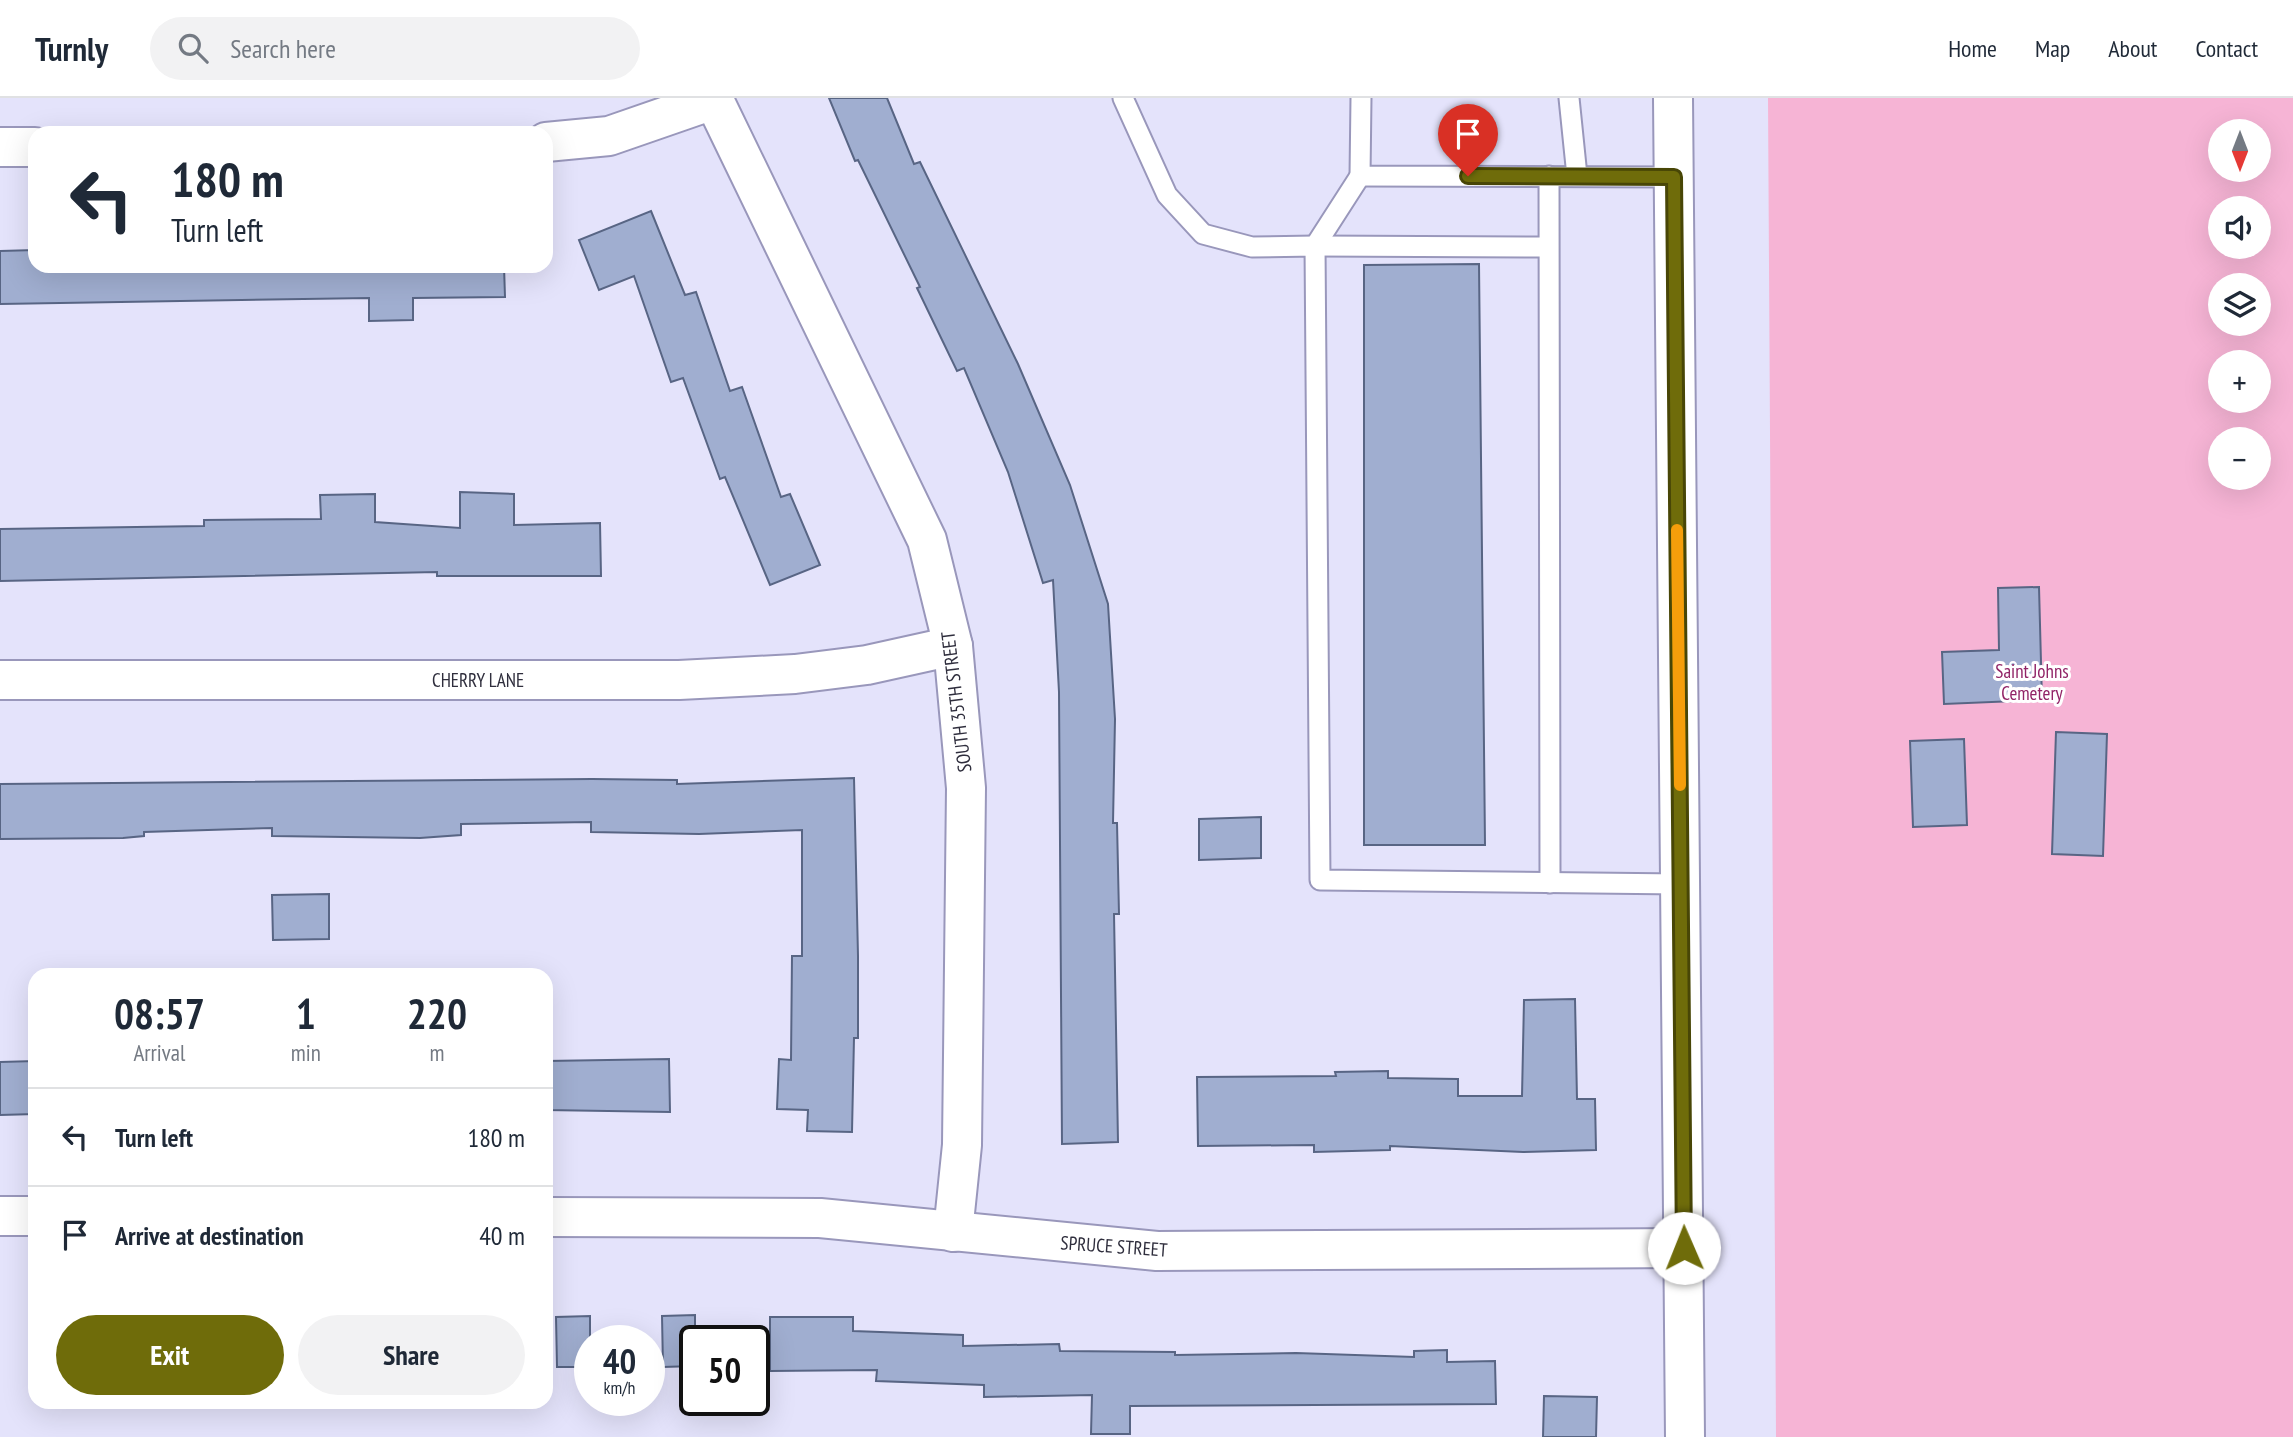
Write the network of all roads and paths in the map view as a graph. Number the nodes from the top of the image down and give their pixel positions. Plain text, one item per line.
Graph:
1 (1123, 98) edge
2 (1361, 98) edge
3 (1569, 98) edge
4 (1673, 98) edge
5 (713, 99) edge
6 (553, 141) edge
7 (0, 147) edge
8 (28, 147) edge
9 (1360, 176) junction
10 (1577, 176) junction
11 (1549, 177) junction
12 (1674, 177) junction
13 (1315, 246) junction
14 (1548, 247) junction
15 (953, 646) junction
16 (0, 680) edge
17 (1549, 883) junction
18 (1681, 884) junction
19 (0, 1216) edge
20 (28, 1216) edge
21 (553, 1217) edge
22 (953, 1232) junction
23 (1684, 1248) junction
24 (1685, 1437) edge

1 - 13 lane
2 - 9 lane
3 - 10 lane
4 - 12 street
5 - 6 street
5 - 15 street, SOUTH 35TH STREET
7 - 8 street
9 - 11 lane
9 - 13 lane
10 - 11 lane
10 - 12 lane
11 - 14 lane
12 - 18 street
13 - 14 lane
13 - 17 lane
14 - 17 lane
15 - 16 street, CHERRY LANE
15 - 22 street, SOUTH 35TH STREET
17 - 18 lane
18 - 23 street
19 - 20 street
21 - 22 street, SPRUCE STREET
22 - 23 street, SPRUCE STREET
23 - 24 street

